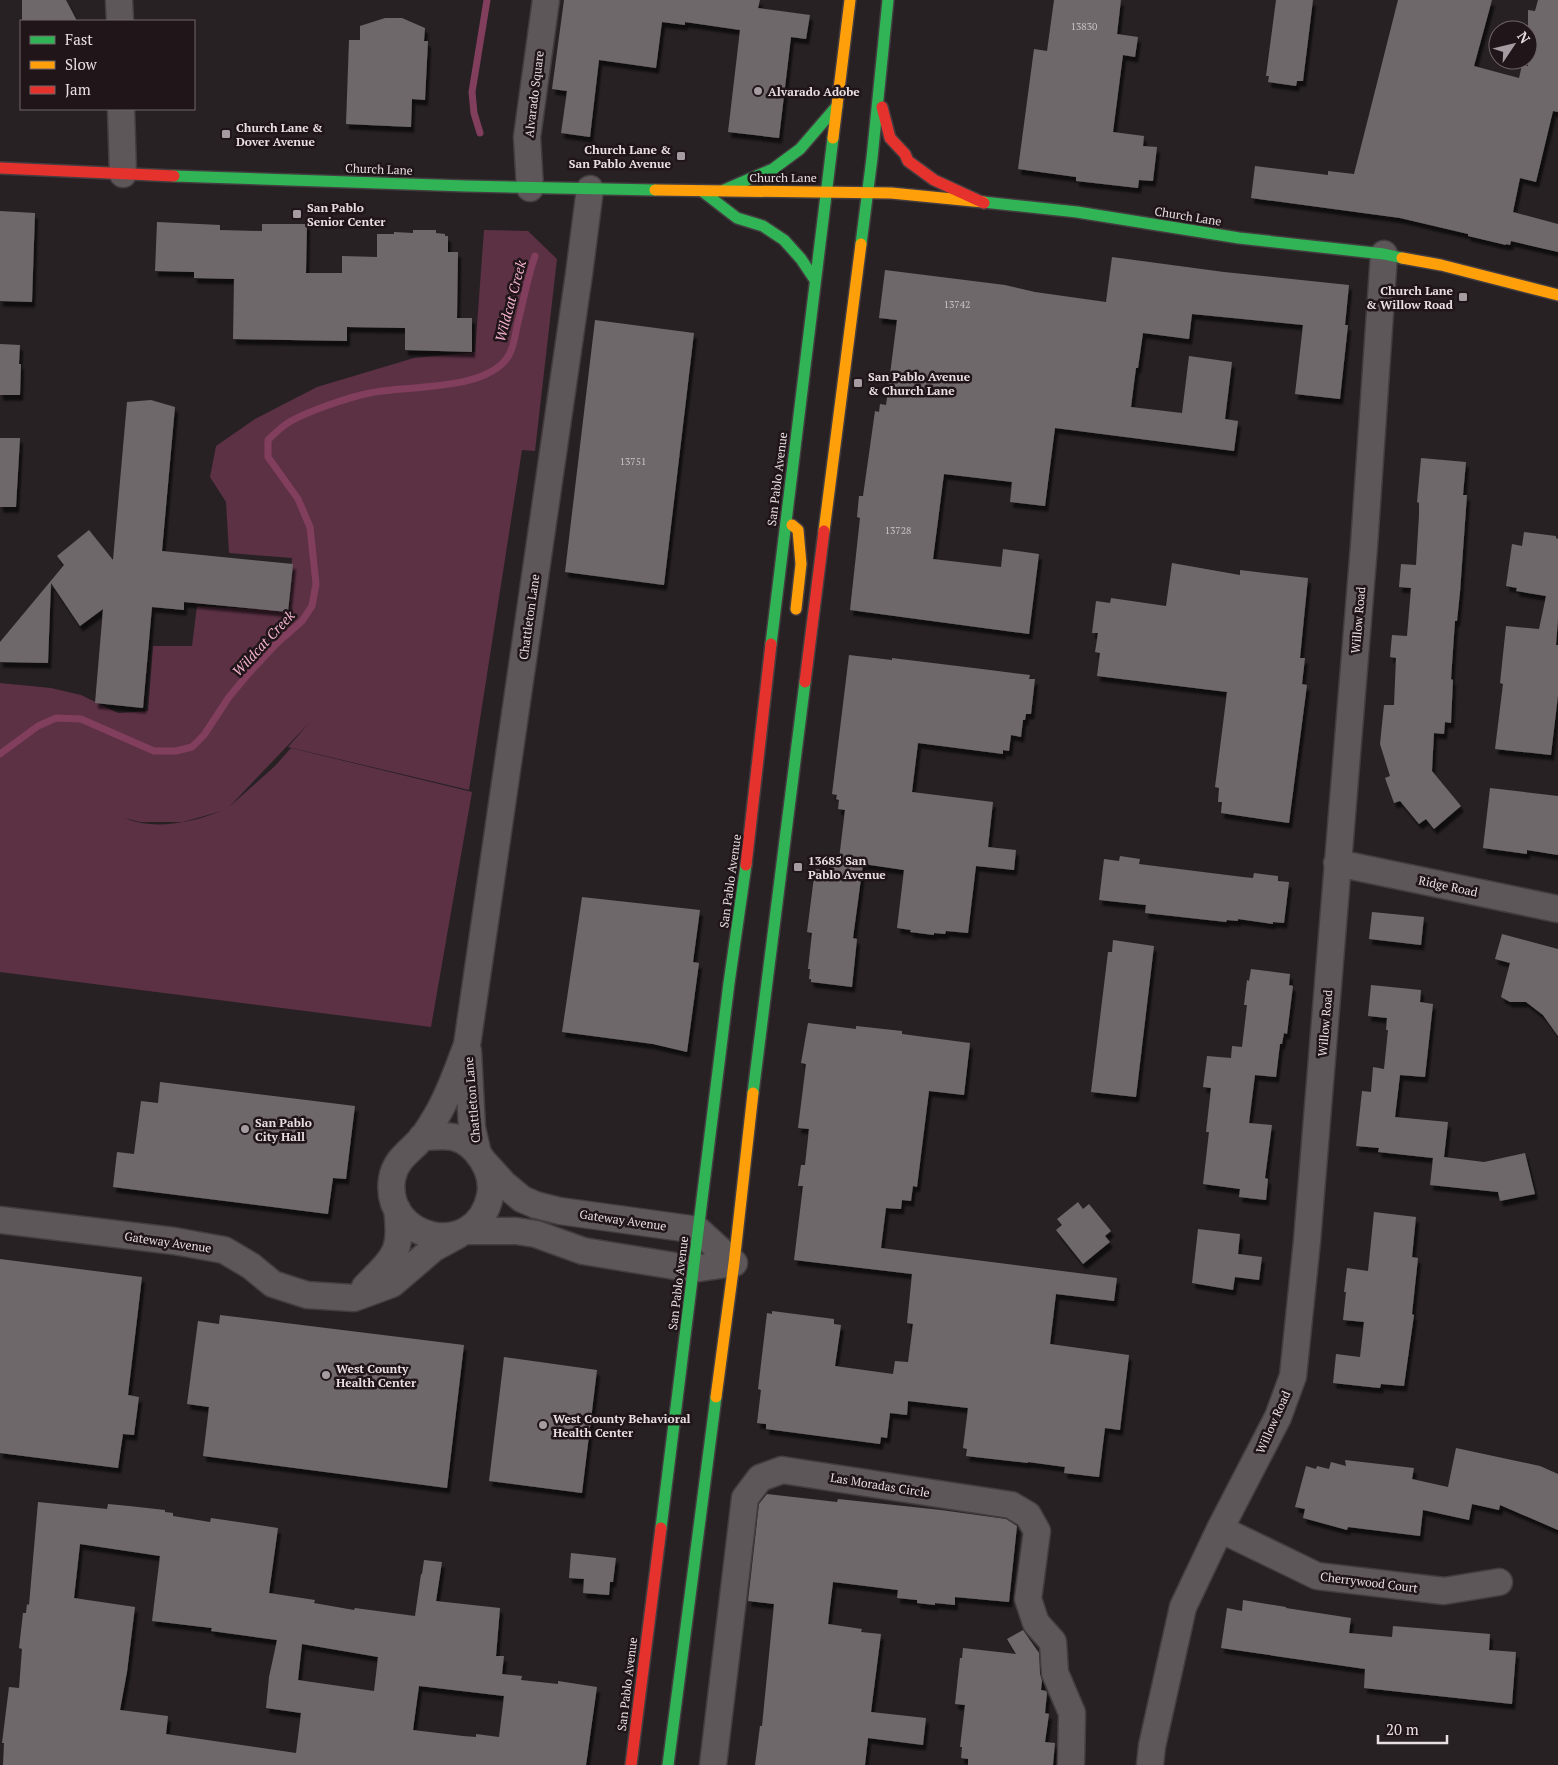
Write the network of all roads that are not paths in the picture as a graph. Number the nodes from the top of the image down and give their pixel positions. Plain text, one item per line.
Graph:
1 (119, 0) edge
2 (546, 0) edge
3 (850, 0) edge
4 (888, 0) edge
5 (120, 20) edge
6 (879, 94) junction
7 (837, 106) junction
8 (122, 110) edge
9 (0, 168) edge
10 (123, 174) junction
11 (530, 188) junction
12 (590, 189) junction
13 (724, 190) junction
14 (702, 191) junction
15 (826, 191) junction
16 (867, 192) junction
17 (984, 203) junction
18 (1384, 254) junction
19 (815, 280) junction
20 (1558, 295) edge
21 (786, 520) junction
22 (796, 618) dead end
23 (798, 648) dead end
24 (808, 658) junction
25 (1338, 863) junction
26 (1558, 909) edge
27 (467, 1045) junction
28 (422, 1138) junction
29 (481, 1158) junction
30 (397, 1210) junction
31 (0, 1220) edge
32 (698, 1230) junction
33 (463, 1232) junction
34 (734, 1263) junction
35 (693, 1269) junction
36 (354, 1298) junction
37 (1220, 1529) junction
38 (1498, 1582) dead end
39 (630, 1765) edge
40 (668, 1765) edge
41 (713, 1765) edge
42 (1071, 1765) edge
43 (1150, 1765) edge

1 - 5 street
2 - 11 street, Alvarado Square
3 - 7 main road, San Pablo Avenue
4 - 6 main road
6 - 16 main road
6 - 17 main road
7 - 13 main road
7 - 15 main road, San Pablo Avenue
8 - 10 street
9 - 10 main road, Church Lane
10 - 11 main road, Church Lane
11 - 12 main road, Church Lane
12 - 14 main road, Church Lane
12 - 27 street, Chattleton Lane
13 - 14 main road, Church Lane
13 - 15 main road, Church Lane
14 - 19 main road
15 - 16 main road, Church Lane
15 - 19 main road, San Pablo Avenue
16 - 17 main road, Church Lane
16 - 24 main road
17 - 18 main road, Church Lane
18 - 20 main road, Church Lane
18 - 25 street, Willow Road
19 - 21 main road, San Pablo Avenue
21 - 22 main road
21 - 32 main road, San Pablo Avenue
23 - 24 main road
24 - 34 main road
25 - 26 street, Ridge Road
25 - 37 street, Willow Road
27 - 28 street, Chattleton Lane
27 - 29 street, Chattleton Lane
28 - 29 street
28 - 30 street
29 - 32 street, Gateway Avenue
29 - 33 street
30 - 33 street
30 - 36 street
31 - 36 street, Gateway Avenue
32 - 34 street
32 - 35 main road, San Pablo Avenue
33 - 35 street, Gateway Avenue
33 - 36 street, Gateway Avenue
34 - 35 street, Gateway Avenue
34 - 40 main road
35 - 39 main road, San Pablo Avenue
37 - 38 street, Cherrywood Court
37 - 43 street, Willow Road
41 - 42 street, Las Moradas Circle

